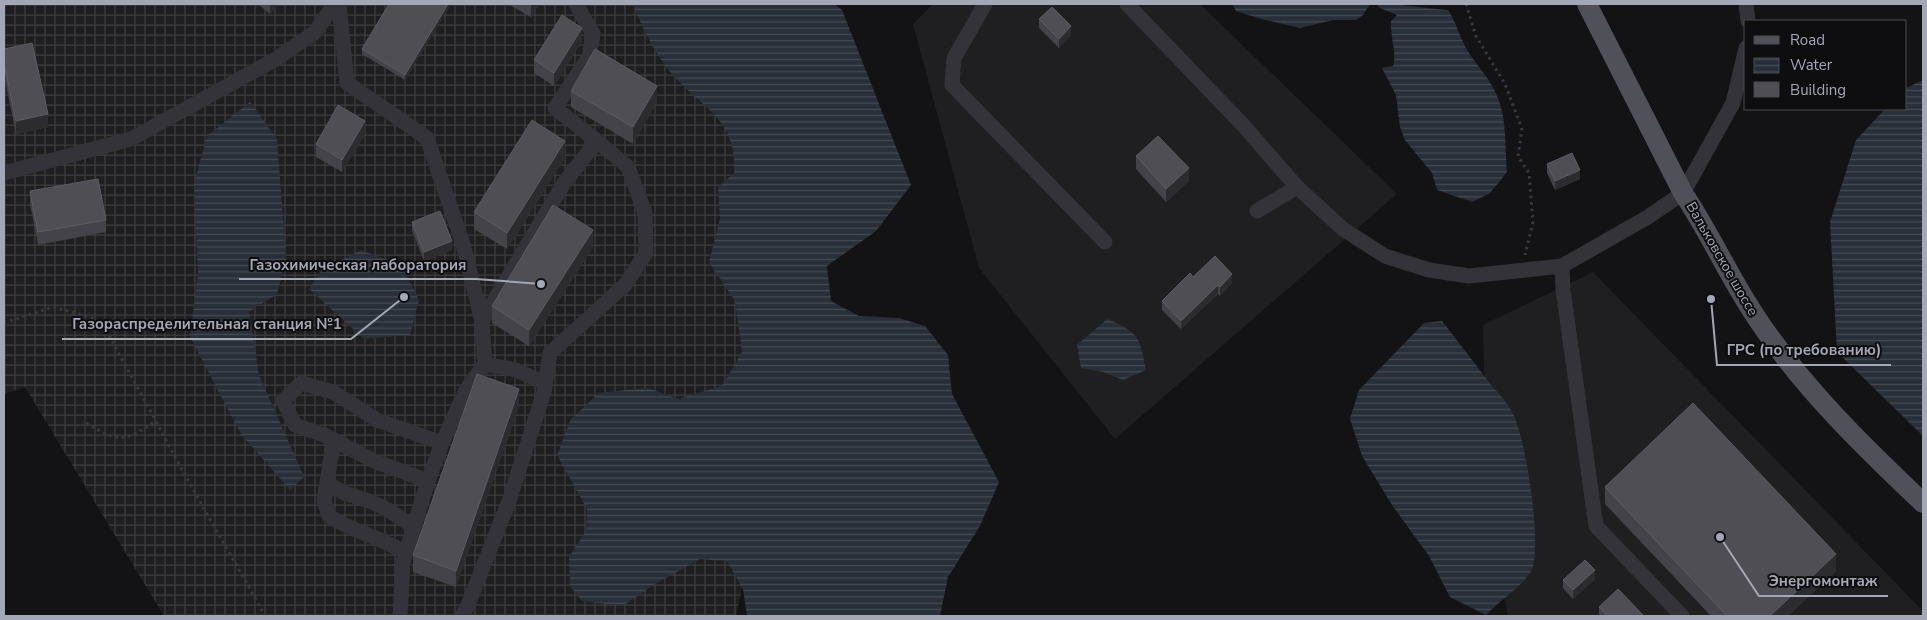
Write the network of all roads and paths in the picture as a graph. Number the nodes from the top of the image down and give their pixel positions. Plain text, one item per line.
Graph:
1 (335, 4) edge
2 (339, 4) edge
3 (576, 4) edge
4 (985, 4) edge
5 (1127, 4) edge
6 (1466, 4) edge
7 (1587, 4) edge
8 (1746, 4) edge
9 (1748, 20) edge
10 (1744, 56) edge
11 (597, 141) junction
12 (4, 174) edge
13 (1297, 188) junction
14 (1683, 193) junction
15 (1258, 211) dead end
16 (1105, 242) dead end
17 (1562, 266) junction
18 (1521, 272) junction
19 (482, 321) junction
20 (4, 323) edge
21 (485, 364) junction
22 (546, 383) junction
23 (156, 421) junction
24 (86, 423) dead end
25 (334, 440) junction
26 (442, 443) junction
27 (428, 481) junction
28 (327, 482) junction
29 (1923, 503) edge
30 (414, 527) junction
31 (406, 553) junction
32 (265, 616) edge
33 (400, 616) edge
34 (462, 616) edge
35 (1682, 616) edge

1 - 12 lane
2 - 19 lane
3 - 11 lane
4 - 16 lane
5 - 13 lane
6 - 18 path
7 - 14 main road, Вальковское шоссе
8 - 9 lane
10 - 14 lane
11 - 19 lane
11 - 22 lane
13 - 15 lane
13 - 18 lane
14 - 17 lane
14 - 29 main road, Вальковское шоссе
17 - 18 lane
17 - 35 lane
19 - 21 lane
20 - 23 path
21 - 22 lane
21 - 26 lane
22 - 34 lane
23 - 24 path
23 - 32 path
25 - 26 lane
25 - 27 lane
25 - 28 lane
26 - 27 lane
27 - 30 lane
28 - 30 lane
28 - 31 lane
30 - 31 lane
31 - 33 lane

